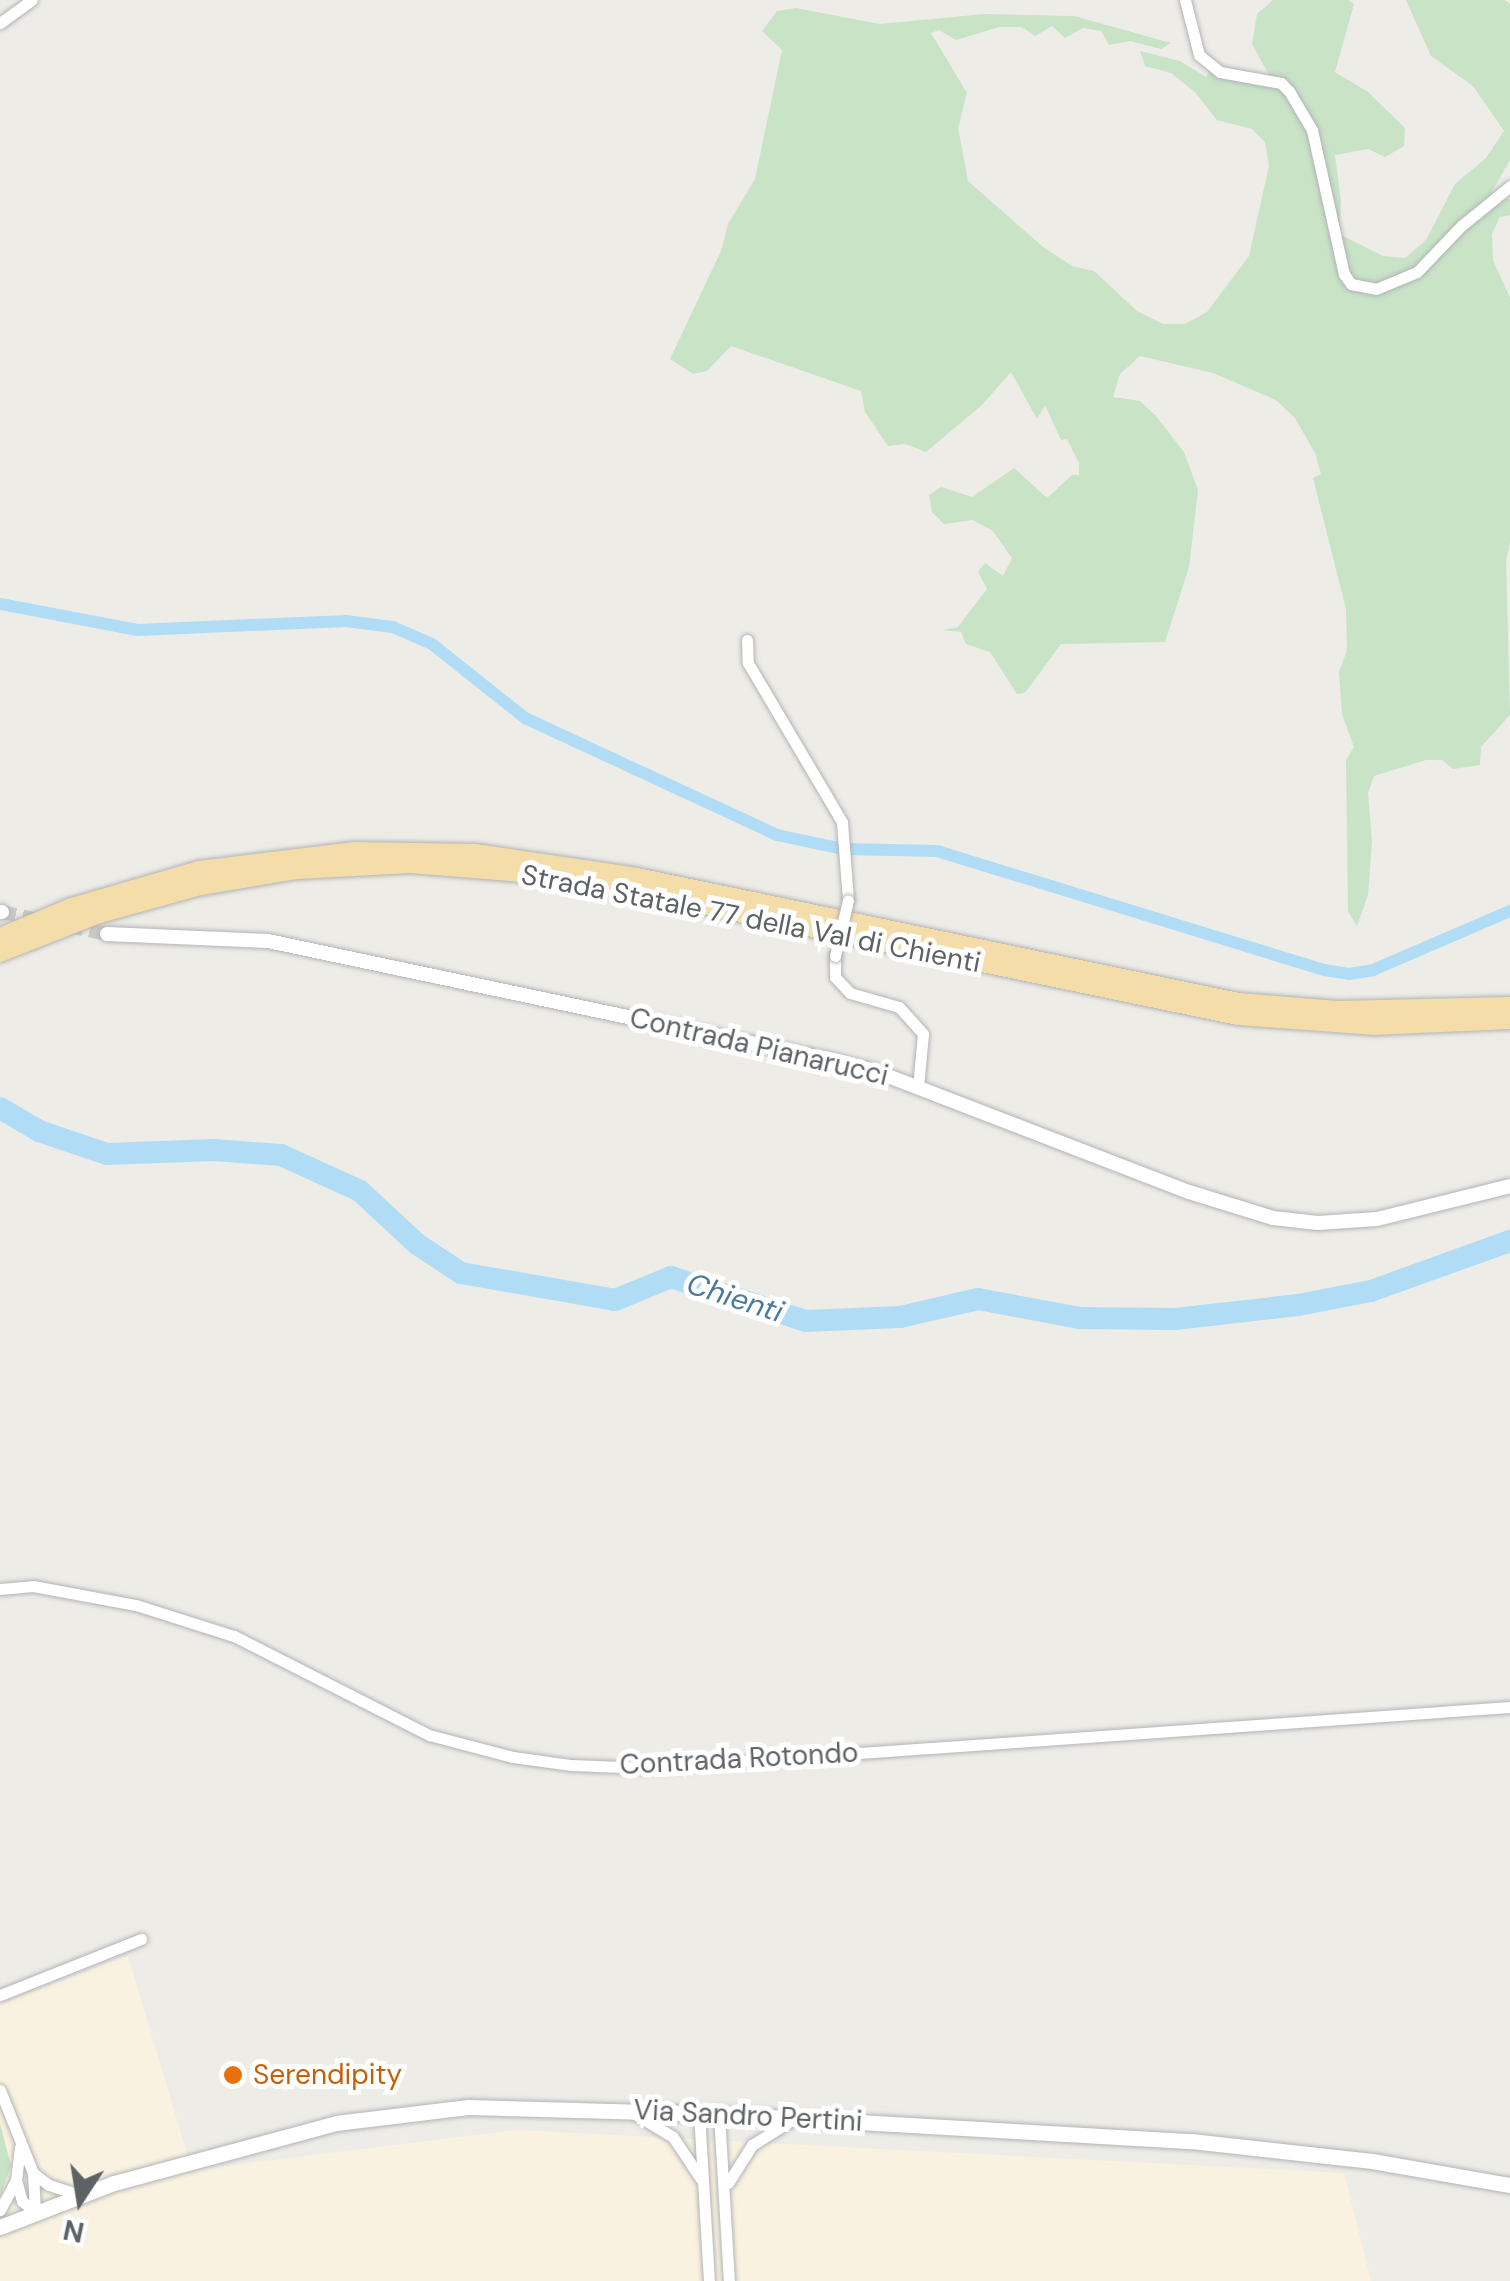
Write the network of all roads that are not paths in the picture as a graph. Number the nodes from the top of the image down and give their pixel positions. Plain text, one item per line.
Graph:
1 (32, 0) edge
2 (1184, 0) edge
3 (0, 23) edge
4 (1510, 189) edge
5 (747, 640) dead end
6 (107, 934) tunnel mouth
7 (0, 937) edge
8 (0, 953) edge
9 (1510, 1006) edge
10 (1510, 1020) edge
11 (918, 1086) junction
12 (1510, 1186) edge
13 (0, 1589) edge
14 (1510, 1707) edge
15 (141, 1940) dead end
16 (0, 1995) edge
17 (0, 2090) edge
18 (619, 2110) junction
19 (699, 2113) junction
20 (719, 2114) junction
21 (795, 2118) junction
22 (21, 2142) junction
23 (33, 2173) junction
24 (16, 2180) junction
25 (1510, 2185) edge
26 (705, 2188) junction
27 (725, 2192) junction
28 (80, 2195) junction
29 (0, 2210) edge
30 (35, 2212) junction
31 (0, 2227) edge
32 (708, 2260) junction
33 (728, 2260) junction
34 (709, 2281) edge
35 (729, 2281) edge

1 - 3 street
2 - 4 street
5 - 11 street, bridge
6 - 11 street, Contrada Pianarucci
7 - 9 highway, Strada Statale 77 della Val di Chienti
8 - 10 highway, Strada Statale 77 della Val di Chienti
11 - 12 street, Contrada Pianarucci
13 - 14 street, Contrada Rotondo
15 - 16 street
17 - 22 street
18 - 19 main road, Via Sandro Pertini
18 - 26 street
18 - 28 main road, Via Sandro Pertini
19 - 20 main road, Via Sandro Pertini
19 - 26 street
20 - 21 main road, Via Sandro Pertini
20 - 27 street
21 - 25 main road, Via Sandro Pertini
21 - 27 street
22 - 23 street
22 - 24 street
23 - 28 street
23 - 30 street
24 - 29 street
24 - 30 street
26 - 32 street
27 - 33 street
28 - 30 main road, Via Sandro Pertini
30 - 31 main road, Via Sandro Pertini
32 - 33 street
32 - 34 street
33 - 35 street

